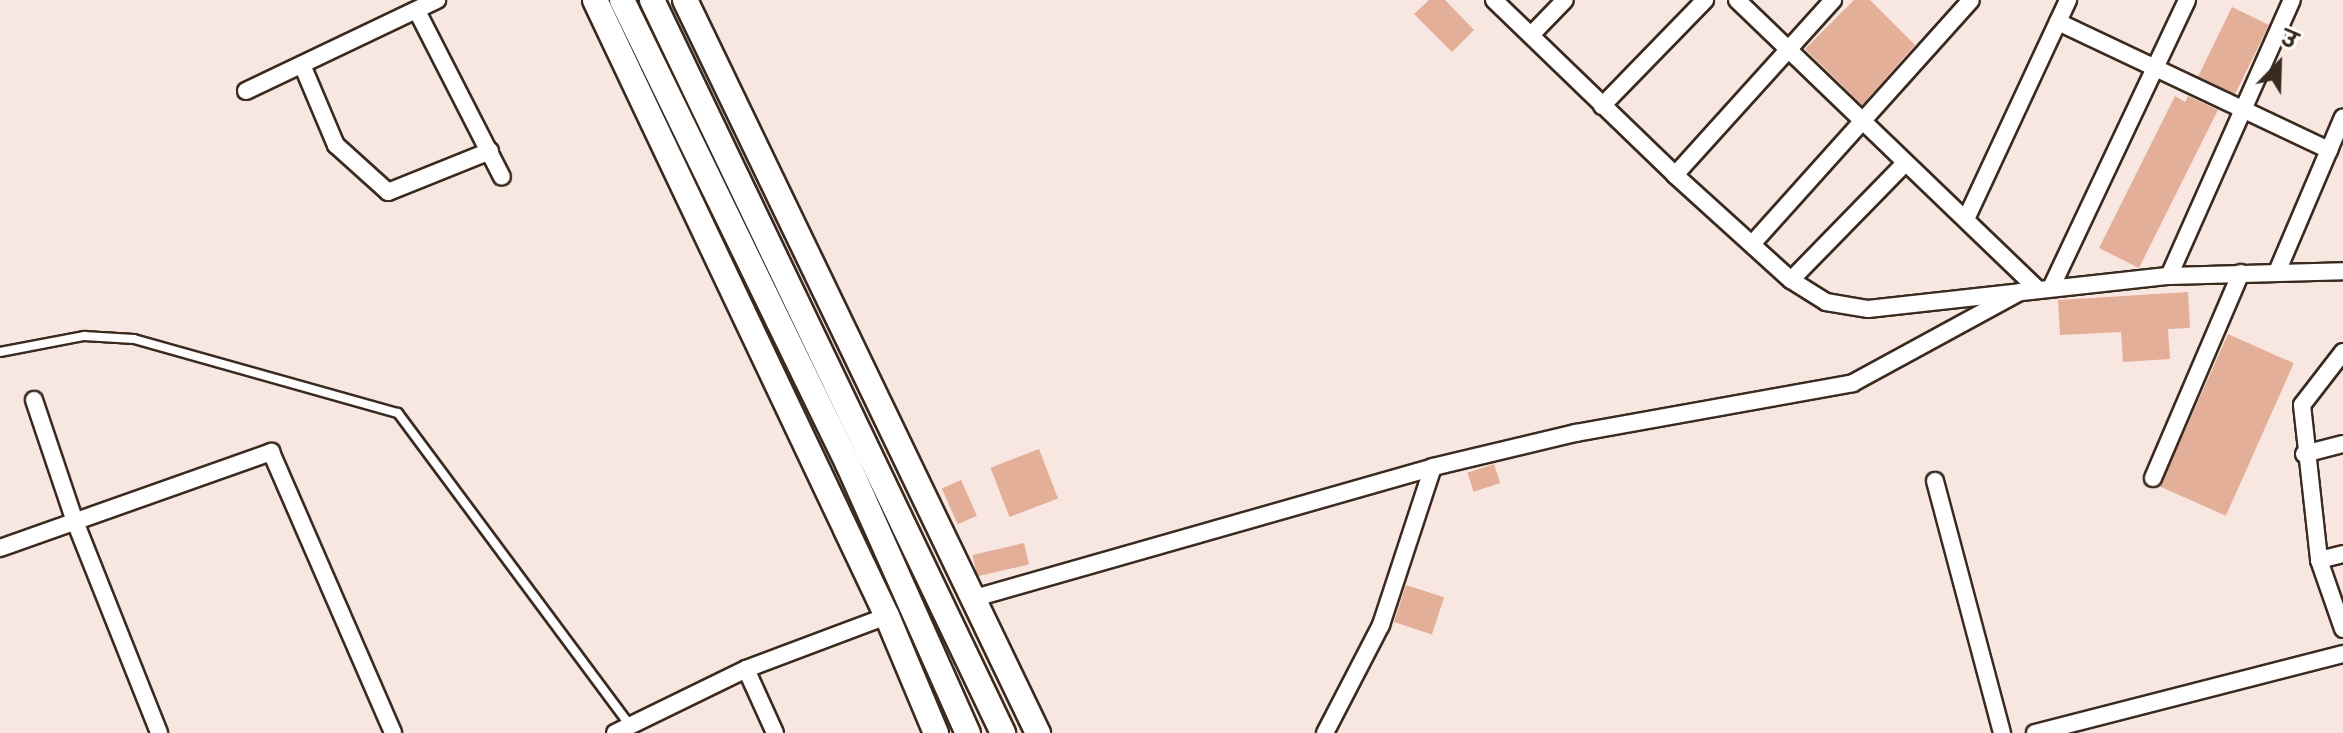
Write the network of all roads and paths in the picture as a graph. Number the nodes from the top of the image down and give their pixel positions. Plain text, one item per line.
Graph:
1 (437, 0) edge
2 (595, 0) edge
3 (622, 0) edge
4 (652, 0) edge
5 (685, 0) edge
6 (1494, 0) edge
7 (1565, 0) edge
8 (1705, 0) edge
9 (1737, 0) edge
10 (1833, 0) edge
11 (1971, 0) edge
12 (2068, 0) edge
13 (2187, 0) edge
14 (2292, 0) edge
15 (417, 11) junction
16 (2058, 22) junction
17 (1532, 34) junction
18 (1789, 48) junction
19 (303, 67) junction
20 (2153, 70) junction
21 (246, 91) dead end
22 (1602, 106) junction
23 (2242, 113) junction
24 (2343, 117) edge
25 (1864, 126) junction
26 (2329, 150) junction
27 (490, 151) junction
28 (1905, 163) junction
29 (1675, 175) junction
30 (502, 177) dead end
31 (1966, 219) junction
32 (1753, 243) junction
33 (2343, 271) edge
34 (2277, 272) junction
35 (2241, 273) junction
36 (2169, 276) junction
37 (1791, 280) junction
38 (2044, 289) junction
39 (2020, 292) junction
40 (0, 352) edge
41 (2343, 352) edge
42 (34, 400) dead end
43 (2343, 444) edge
44 (2304, 454) junction
45 (1433, 467) junction
46 (2153, 478) dead end
47 (1935, 481) dead end
48 (74, 519) junction
49 (0, 548) edge
50 (2343, 554) edge
51 (2319, 560) junction
52 (971, 599) junction
53 (887, 616) junction
54 (2343, 629) edge
55 (2343, 654) edge
56 (746, 669) junction
57 (631, 725) junction
58 (159, 733) edge
59 (393, 733) edge
60 (615, 733) edge
61 (775, 733) edge
62 (936, 733) edge
63 (968, 733) edge
64 (1003, 733) edge
65 (1038, 733) edge
66 (1325, 733) edge
67 (2002, 733) edge
68 (2035, 733) edge

1 - 15 street
2 - 53 main road
3 - 63 main road
4 - 64 main road
5 - 52 main road
6 - 17 street
7 - 17 street
8 - 22 street
9 - 18 street
10 - 18 street
11 - 25 street
12 - 16 street
13 - 20 street
14 - 23 street
15 - 19 street
15 - 27 street
16 - 20 street
16 - 31 street
17 - 22 street
18 - 25 street
18 - 29 street
19 - 21 street
19 - 27 street
20 - 23 street
20 - 38 street
22 - 29 street
23 - 26 street
23 - 36 street
24 - 26 street
25 - 28 street
25 - 32 street
26 - 34 street
27 - 30 street
28 - 31 street
28 - 37 street
29 - 32 street
31 - 38 street
32 - 37 street
33 - 34 street
34 - 35 street
35 - 36 street
35 - 46 street
36 - 38 street
37 - 39 street
38 - 39 street
39 - 45 street
40 - 57 lane
41 - 44 street
42 - 48 street
43 - 44 street
44 - 51 street
45 - 52 street
45 - 66 street
47 - 67 street
48 - 49 street
48 - 58 street
48 - 59 street
50 - 51 street
51 - 54 street
52 - 65 main road
53 - 56 street
53 - 62 main road
55 - 68 street
56 - 57 street
56 - 61 street
57 - 60 street

